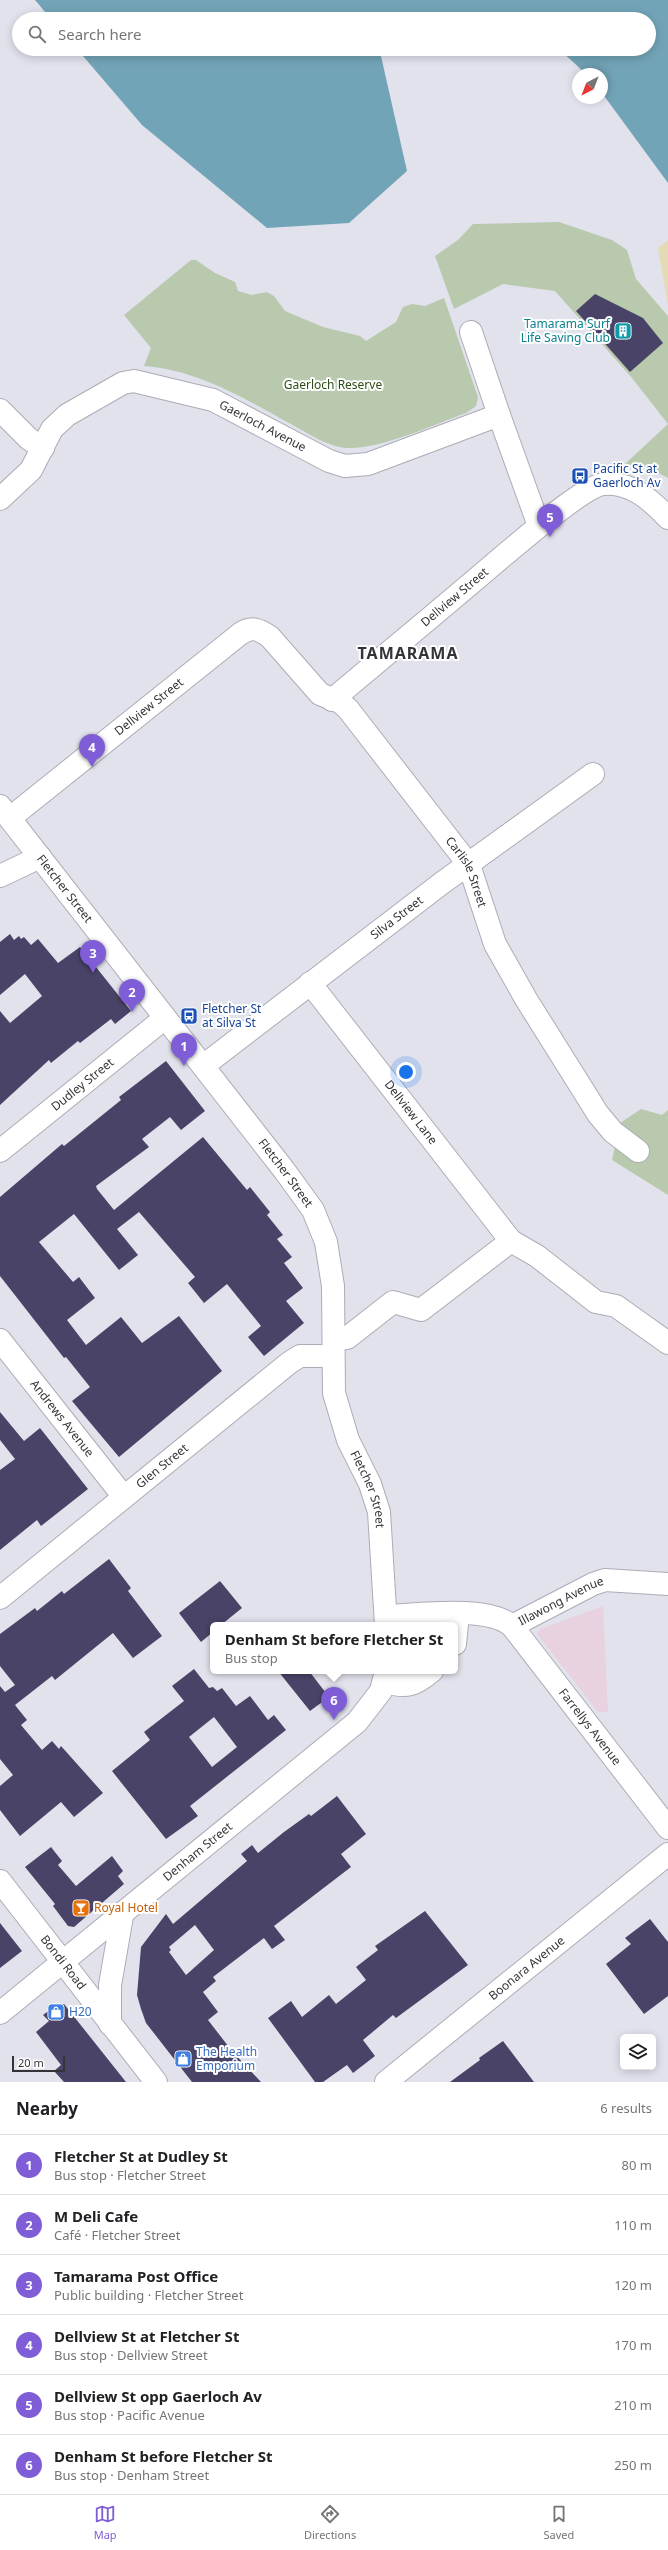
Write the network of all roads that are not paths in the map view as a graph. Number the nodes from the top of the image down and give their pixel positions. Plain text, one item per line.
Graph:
1 (471, 332) dead end
2 (0, 410) edge
3 (499, 415) junction
4 (43, 448) junction
5 (0, 499) edge
6 (668, 518) edge
7 (539, 526) junction
8 (252, 629) joint
9 (332, 700) junction
10 (593, 774) dead end
11 (5, 812) edge
12 (40, 857) junction
13 (469, 865) junction
14 (0, 876) edge
15 (310, 983) junction
16 (165, 1018) junction
17 (203, 1066) junction
18 (638, 1150) dead end
19 (0, 1151) edge
20 (511, 1241) junction
21 (0, 1340) edge
22 (668, 1344) edge
23 (333, 1348) junction
24 (124, 1497) junction
25 (668, 1584) edge
26 (0, 1598) edge
27 (458, 1614) junction
28 (386, 1620) edge
29 (457, 1622) edge
30 (512, 1626) junction
31 (428, 1674) edge
32 (385, 1676) edge
33 (668, 1828) edge
34 (668, 1854) edge
35 (0, 1881) edge
36 (122, 1916) junction
37 (63, 1963) junction
38 (0, 2013) edge
39 (110, 2024) junction
40 (156, 2082) edge
41 (386, 2082) edge

1 - 3 street
2 - 4 street
3 - 4 street, Gaerloch Avenue
3 - 7 street
4 - 5 street, Gaerloch Avenue
6 - 7 street, Dellview Street
7 - 9 street, Dellview Street
8 - 9 street, Carlisle Street
8 - 11 street, Dellview Street
9 - 13 street, Carlisle Street
10 - 13 street, Silva Street
11 - 12 street, Fletcher Street
12 - 14 street
12 - 16 street, Fletcher Street
13 - 15 street, Silva Street
13 - 18 street, Carlisle Street
15 - 17 street, Silva Street
15 - 20 street, Dellview Lane
16 - 17 street, Fletcher Street
16 - 19 street, Dudley Street
17 - 23 street, Fletcher Street
20 - 22 street
20 - 23 street, Glen Street
21 - 24 street, Andrews Avenue
23 - 24 street, Glen Street
23 - 28 street, Fletcher Street
24 - 26 street, Glen Street
25 - 30 street, Illawong Avenue
27 - 28 street, Illawong Avenue
27 - 29 street
27 - 30 street, Illawong Avenue
30 - 33 street, Farrellys Avenue
31 - 32 street, Denham Street
32 - 36 street, Denham Street
34 - 41 street, Boonara Avenue
35 - 37 street, Bondi Road
36 - 37 street, Denham Street
36 - 39 street
37 - 38 street, Denham Street
37 - 39 street, Bondi Road
39 - 40 street, Bondi Road

